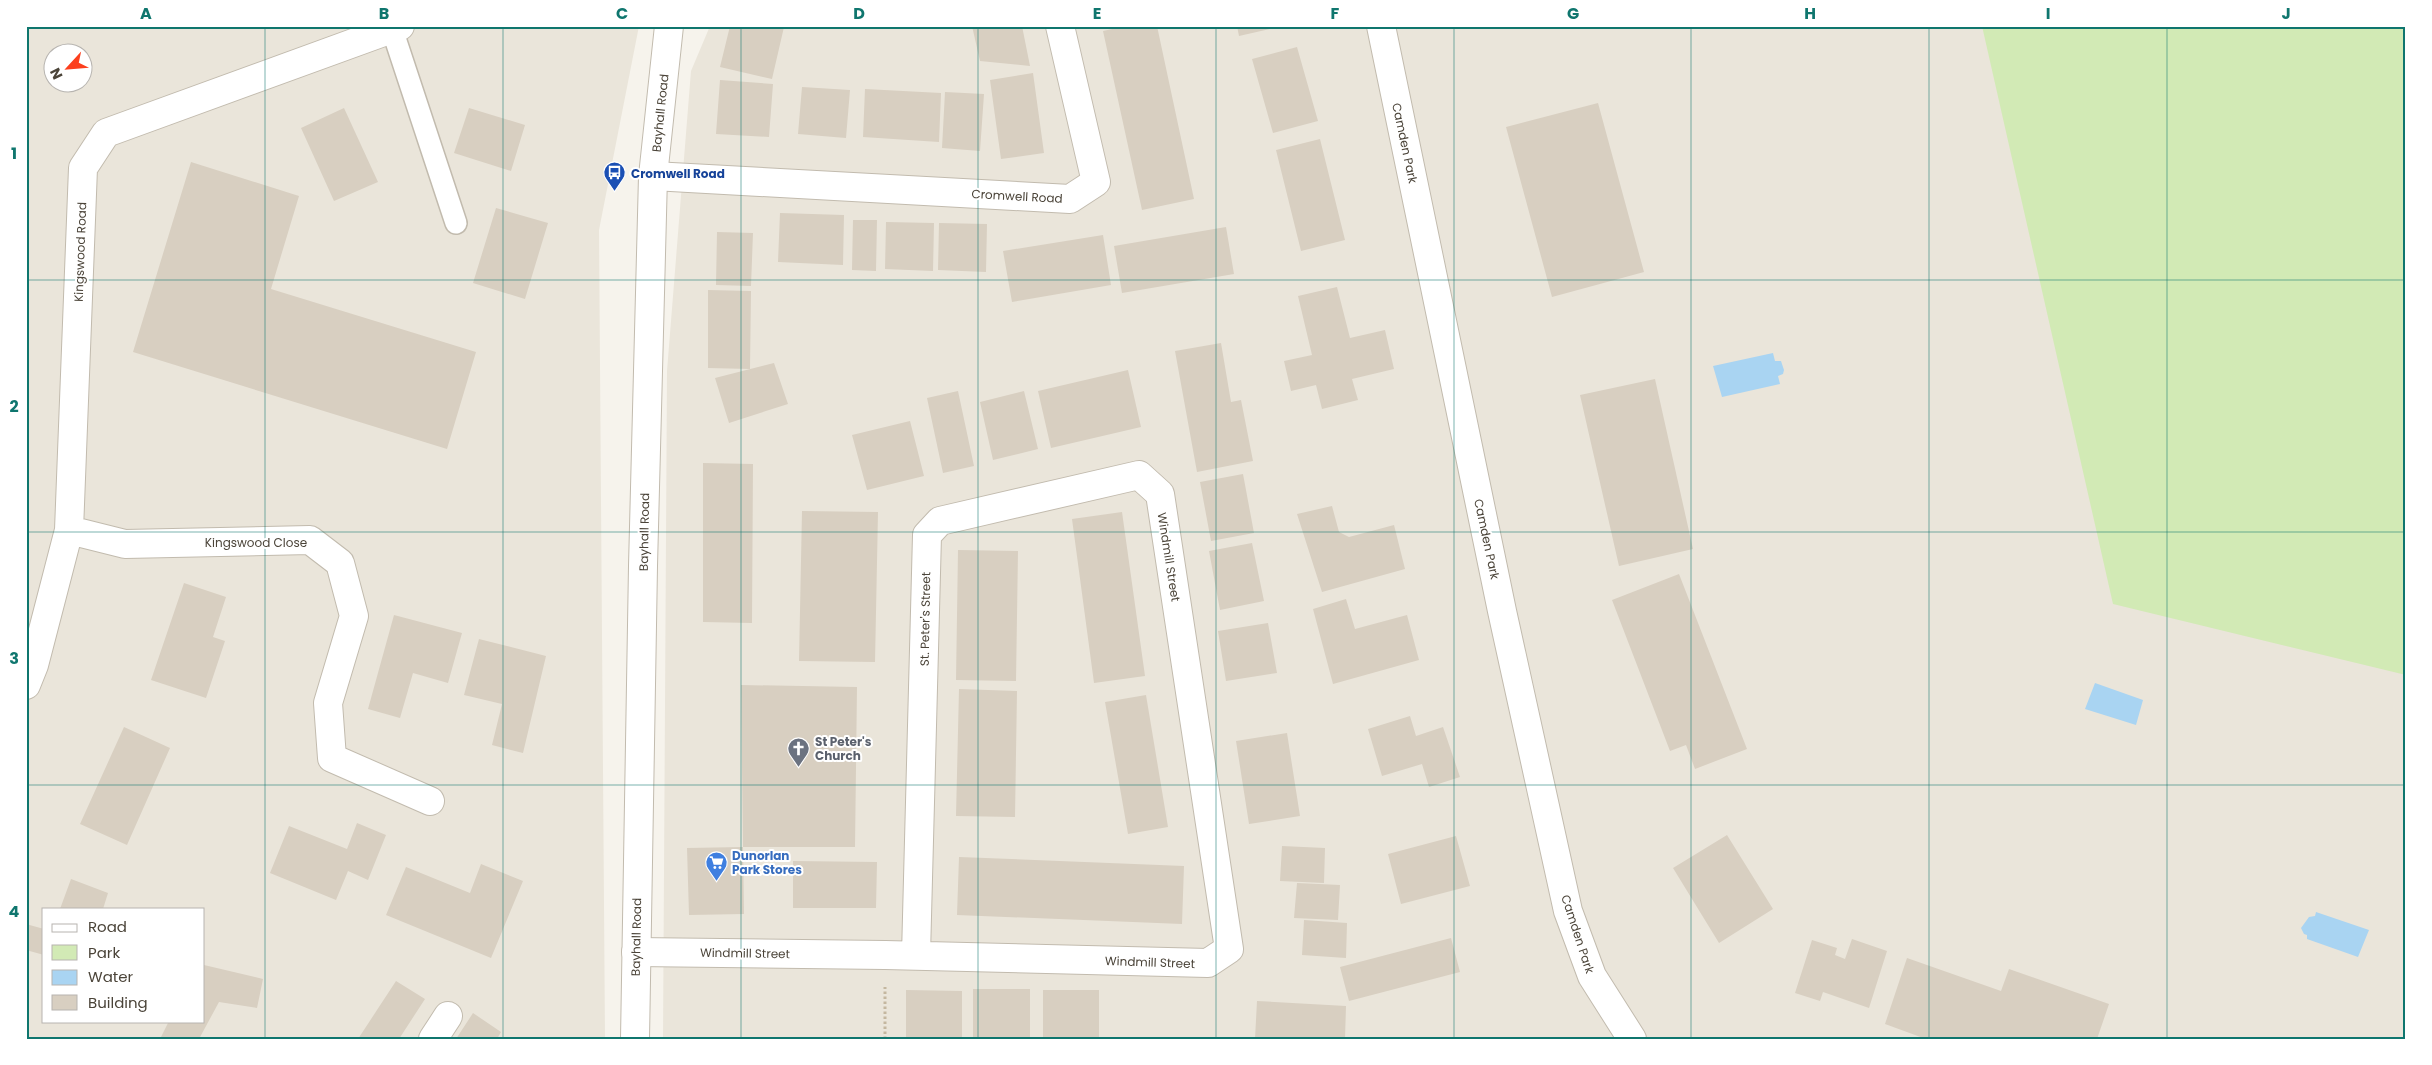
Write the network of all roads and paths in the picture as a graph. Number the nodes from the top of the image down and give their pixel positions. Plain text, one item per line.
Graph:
1 (669, 26) edge
2 (1060, 26) edge
3 (1381, 26) edge
4 (396, 28) edge
5 (653, 176) junction
6 (456, 223) dead end
7 (1160, 494) joint
8 (69, 530) junction
9 (26, 685) edge
10 (430, 800) dead end
11 (636, 952) junction
12 (885, 955) junction
13 (916, 955) junction
14 (448, 1016) dead end
15 (433, 1039) edge
16 (634, 1039) edge
17 (885, 1039) edge
18 (1632, 1039) edge

1 - 5 street, Bayhall Road
2 - 5 street, Cromwell Road
3 - 18 street, Camden Park
4 - 6 lane
4 - 8 street, Kingswood Road
5 - 11 street, Bayhall Road
7 - 13 street, St. Peter's Street
7 - 13 street, Windmill Street
8 - 9 street, Kingswood Road
8 - 10 street, Kingswood Close
11 - 12 street, Windmill Street
11 - 16 street, Bayhall Road
12 - 13 street, Windmill Street
12 - 17 path
14 - 15 street

